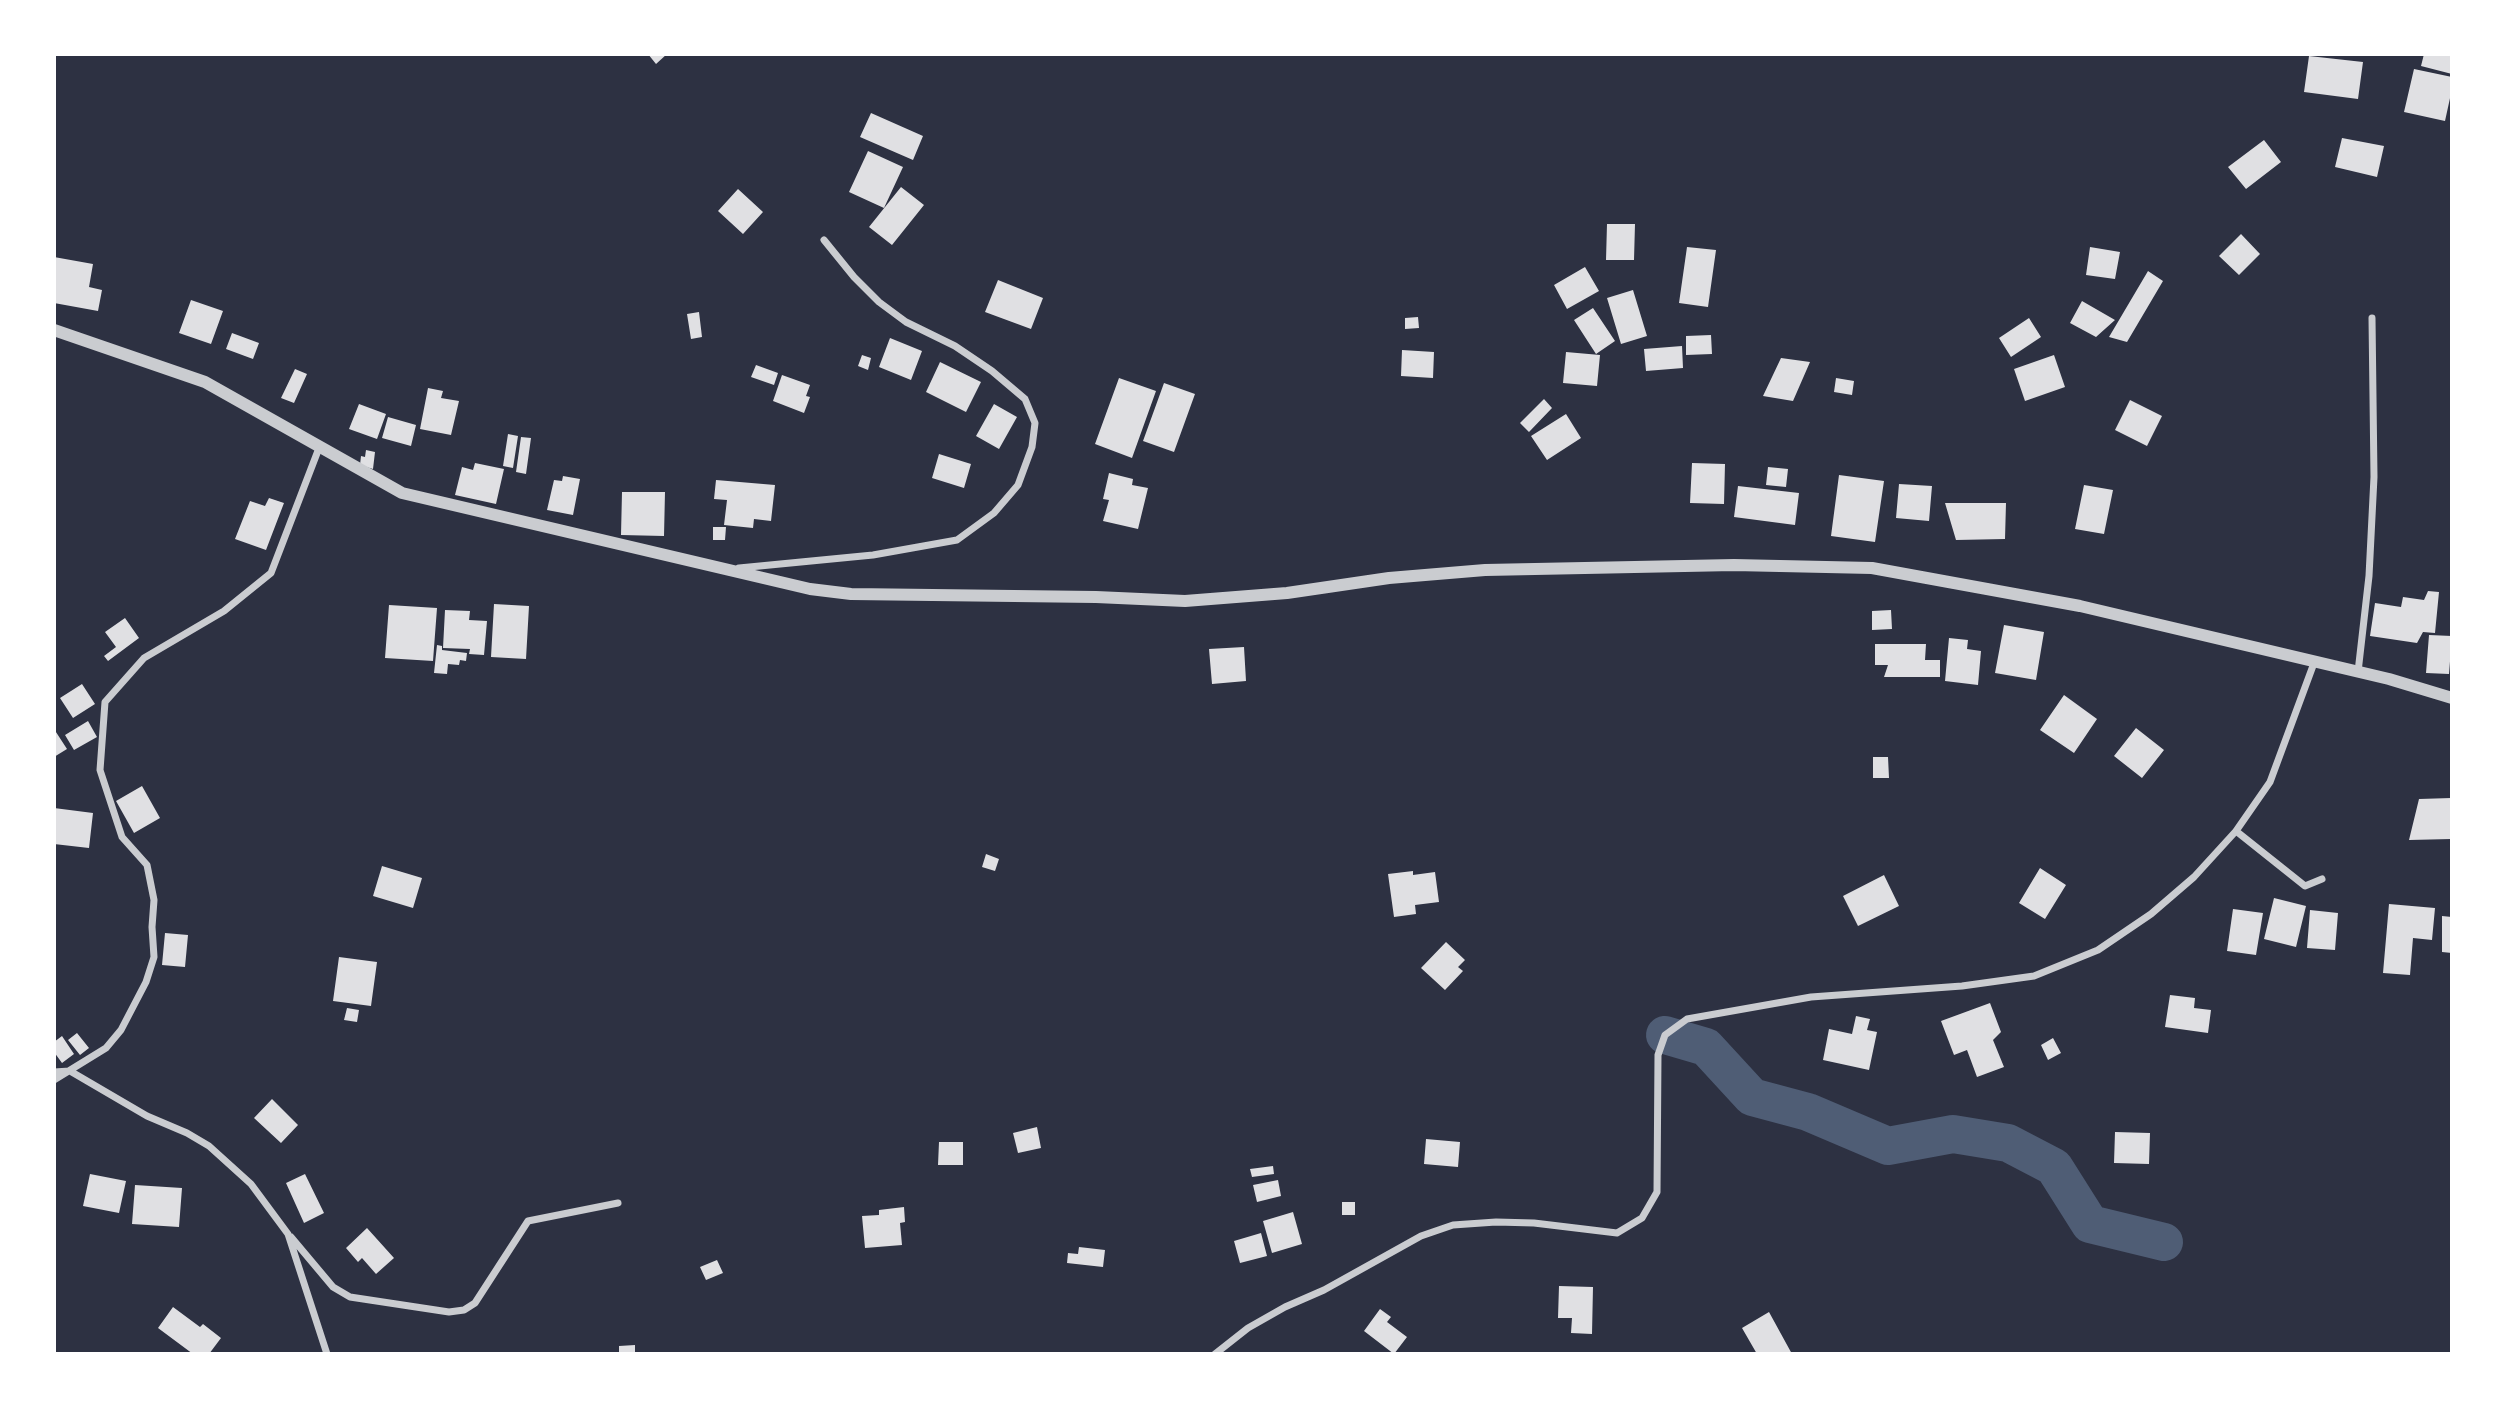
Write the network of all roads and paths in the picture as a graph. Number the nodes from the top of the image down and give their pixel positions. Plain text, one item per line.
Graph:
1 (824, 240) dead end
2 (2372, 318) dead end
3 (54, 330) edge
4 (319, 448) junction
5 (728, 570) junction
6 (2314, 663) junction
7 (2358, 672) junction
8 (2452, 698) edge
9 (2236, 831) junction
10 (2322, 879) dead end
11 (70, 1071) junction
12 (54, 1072) edge
13 (54, 1080) edge
14 (618, 1203) dead end
15 (288, 1234) junction
16 (327, 1354) edge
17 (1215, 1354) edge

1 - 5 street
2 - 7 street
3 - 4 street
4 - 5 street
4 - 11 street
5 - 6 street
6 - 7 street
6 - 9 street
7 - 8 street
9 - 10 street
9 - 17 street
11 - 12 street
11 - 13 street
11 - 15 street
14 - 15 street
15 - 16 street

